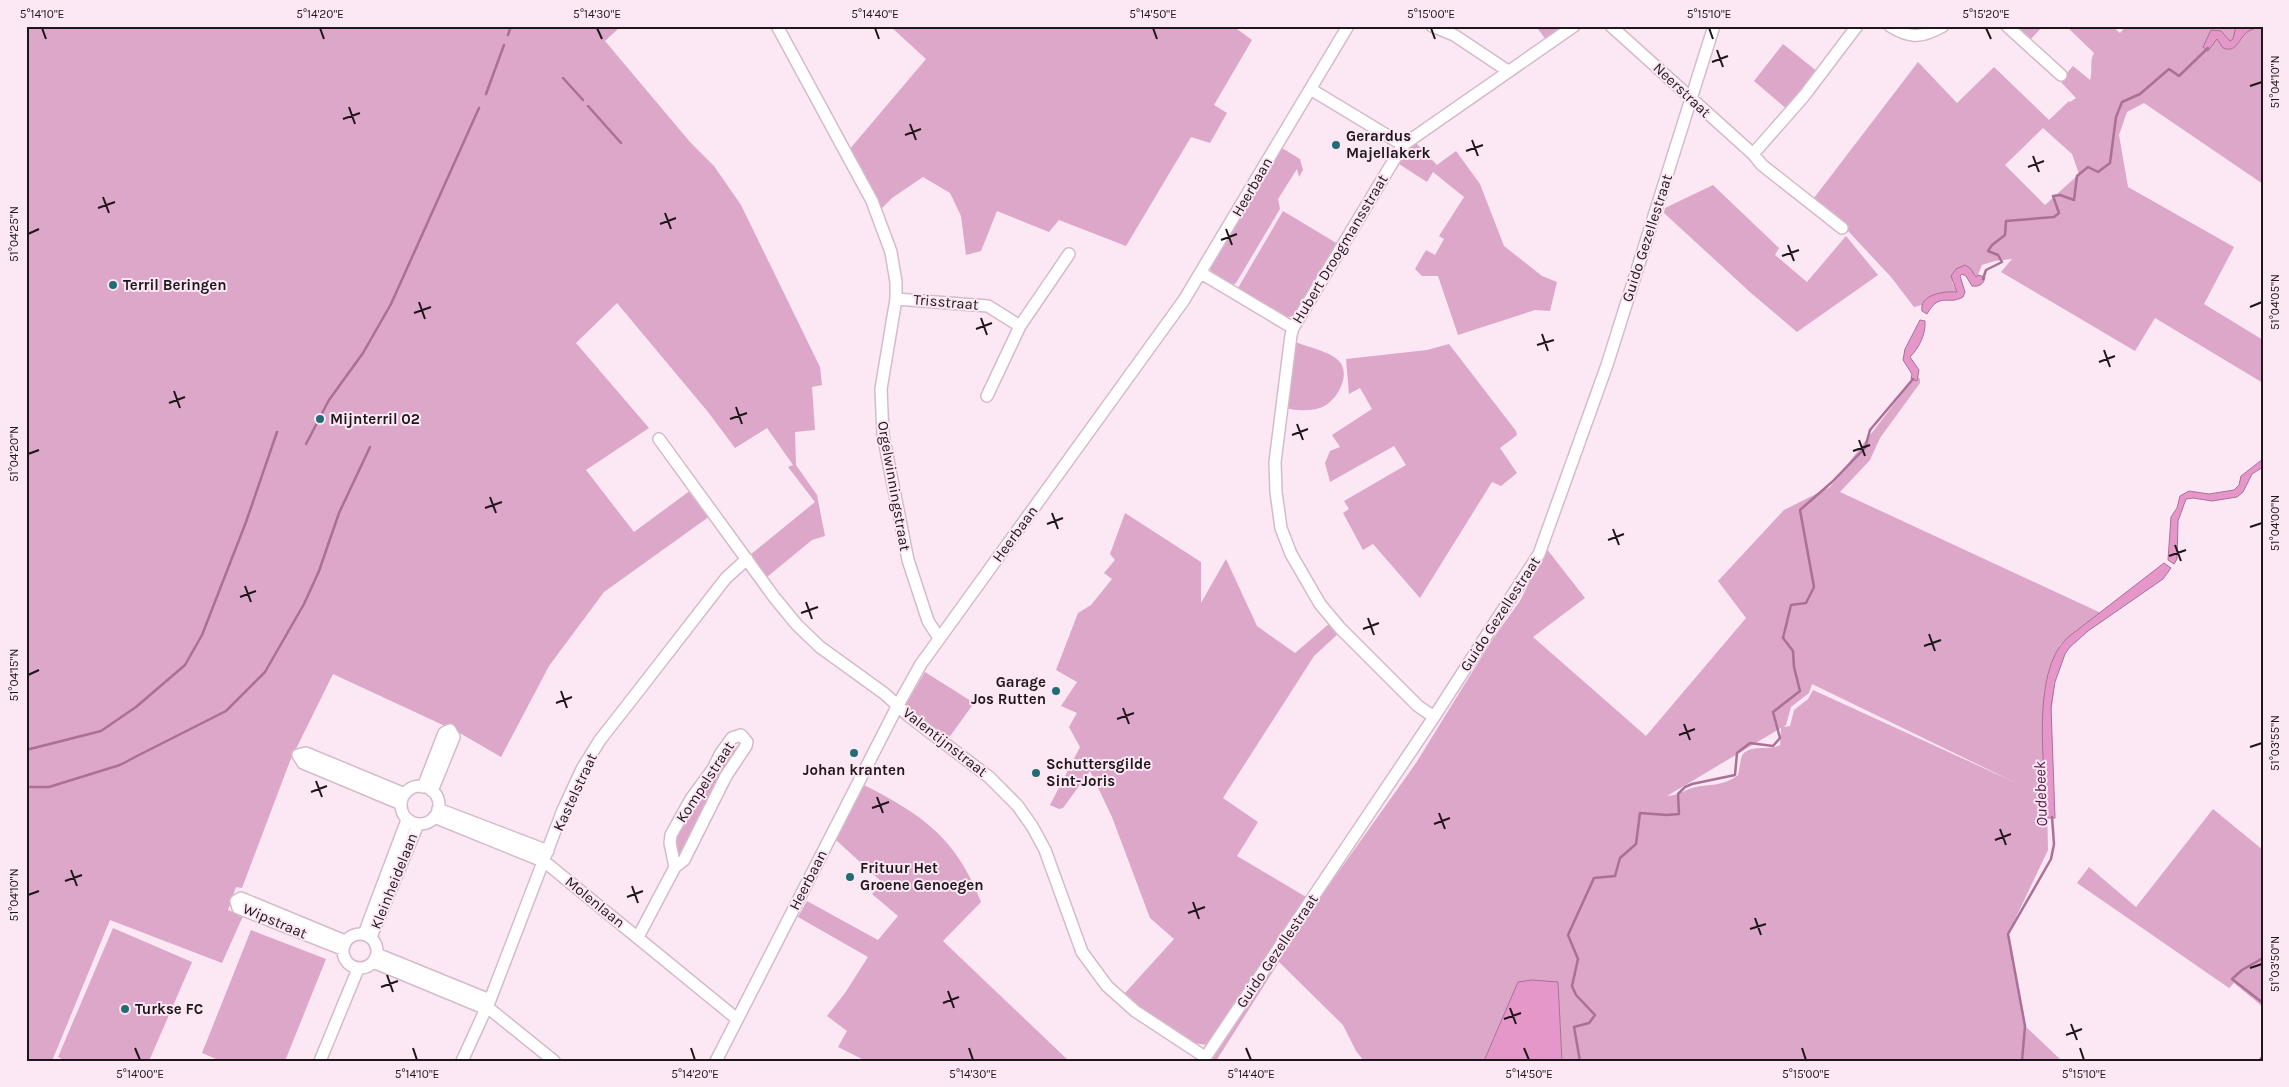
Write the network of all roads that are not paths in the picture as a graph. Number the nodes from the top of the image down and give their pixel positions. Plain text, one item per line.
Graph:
1 (777, 26) edge
2 (1348, 26) edge
3 (1432, 26) edge
4 (1574, 26) edge
5 (1611, 26) edge
6 (1714, 26) edge
7 (1857, 26) edge
8 (1890, 26) edge
9 (1943, 26) edge
10 (2007, 26) edge
11 (1508, 72) junction
12 (2061, 75) dead end
13 (1312, 90) junction
14 (1692, 99) junction
15 (1403, 145) junction
16 (1753, 154) junction
17 (1842, 228) dead end
18 (1069, 254) dead end
19 (1201, 273) junction
20 (896, 299) junction
21 (1020, 326) junction
22 (1293, 328) junction
23 (987, 396) dead end
24 (658, 439) dead end
25 (746, 559) junction
26 (940, 638) junction
27 (898, 705) junction
28 (1434, 717) junction
29 (403, 799) junction
30 (436, 813) junction
31 (412, 822) junction
32 (547, 856) junction
33 (675, 867) junction
34 (368, 936) junction
35 (638, 937) junction
36 (344, 945) junction
37 (375, 958) junction
38 (358, 969) junction
39 (487, 1005) junction
40 (737, 1019) junction
41 (1204, 1059) edge
42 (320, 1061) edge
43 (462, 1061) edge
44 (554, 1061) edge
45 (716, 1061) edge

1 - 20 street, Orgelwinningstraat
2 - 13 street, Heerbaan
3 - 11 street
4 - 11 street, Hubert Droogmansstraat
5 - 14 street, Neerstraat
6 - 14 street, Guido Gezellestraat
7 - 16 street
8 - 9 street
10 - 12 street
11 - 15 street, Hubert Droogmansstraat
13 - 15 street
13 - 19 street, Heerbaan
14 - 16 street, Neerstraat
14 - 28 street, Guido Gezellestraat
15 - 22 street, Hubert Droogmansstraat
16 - 17 street, Neerstraat
18 - 21 street
19 - 22 street
19 - 26 street, Heerbaan
20 - 21 street, Trisstraat
20 - 26 street, Orgelwinningstraat
21 - 23 street
22 - 28 street, Hubert Droogmansstraat
24 - 25 street, Valentijnstraat
25 - 27 street, Valentijnstraat
25 - 32 street, Kastelstraat
26 - 27 street, Heerbaan
27 - 40 street, Heerbaan
27 - 41 street, Valentijnstraat
28 - 41 street, Guido Gezellestraat
29 - 29 street
29 - 30 street
29 - 31 street, Kleinheidelaan
30 - 31 street, Kleinheidelaan
30 - 32 street, Molenlaan
31 - 34 street, Kleinheidelaan
32 - 35 street, Molenlaan
32 - 39 street, Kastelstraat
33 - 33 street, Kompelstraat
33 - 35 street, Kompelstraat
34 - 36 street
34 - 37 street
35 - 40 street, Molenlaan
36 - 36 street, Wipstraat
36 - 38 street
37 - 38 street
37 - 39 street
38 - 42 street
39 - 43 street, Kastelstraat
39 - 44 street
40 - 45 street, Heerbaan

